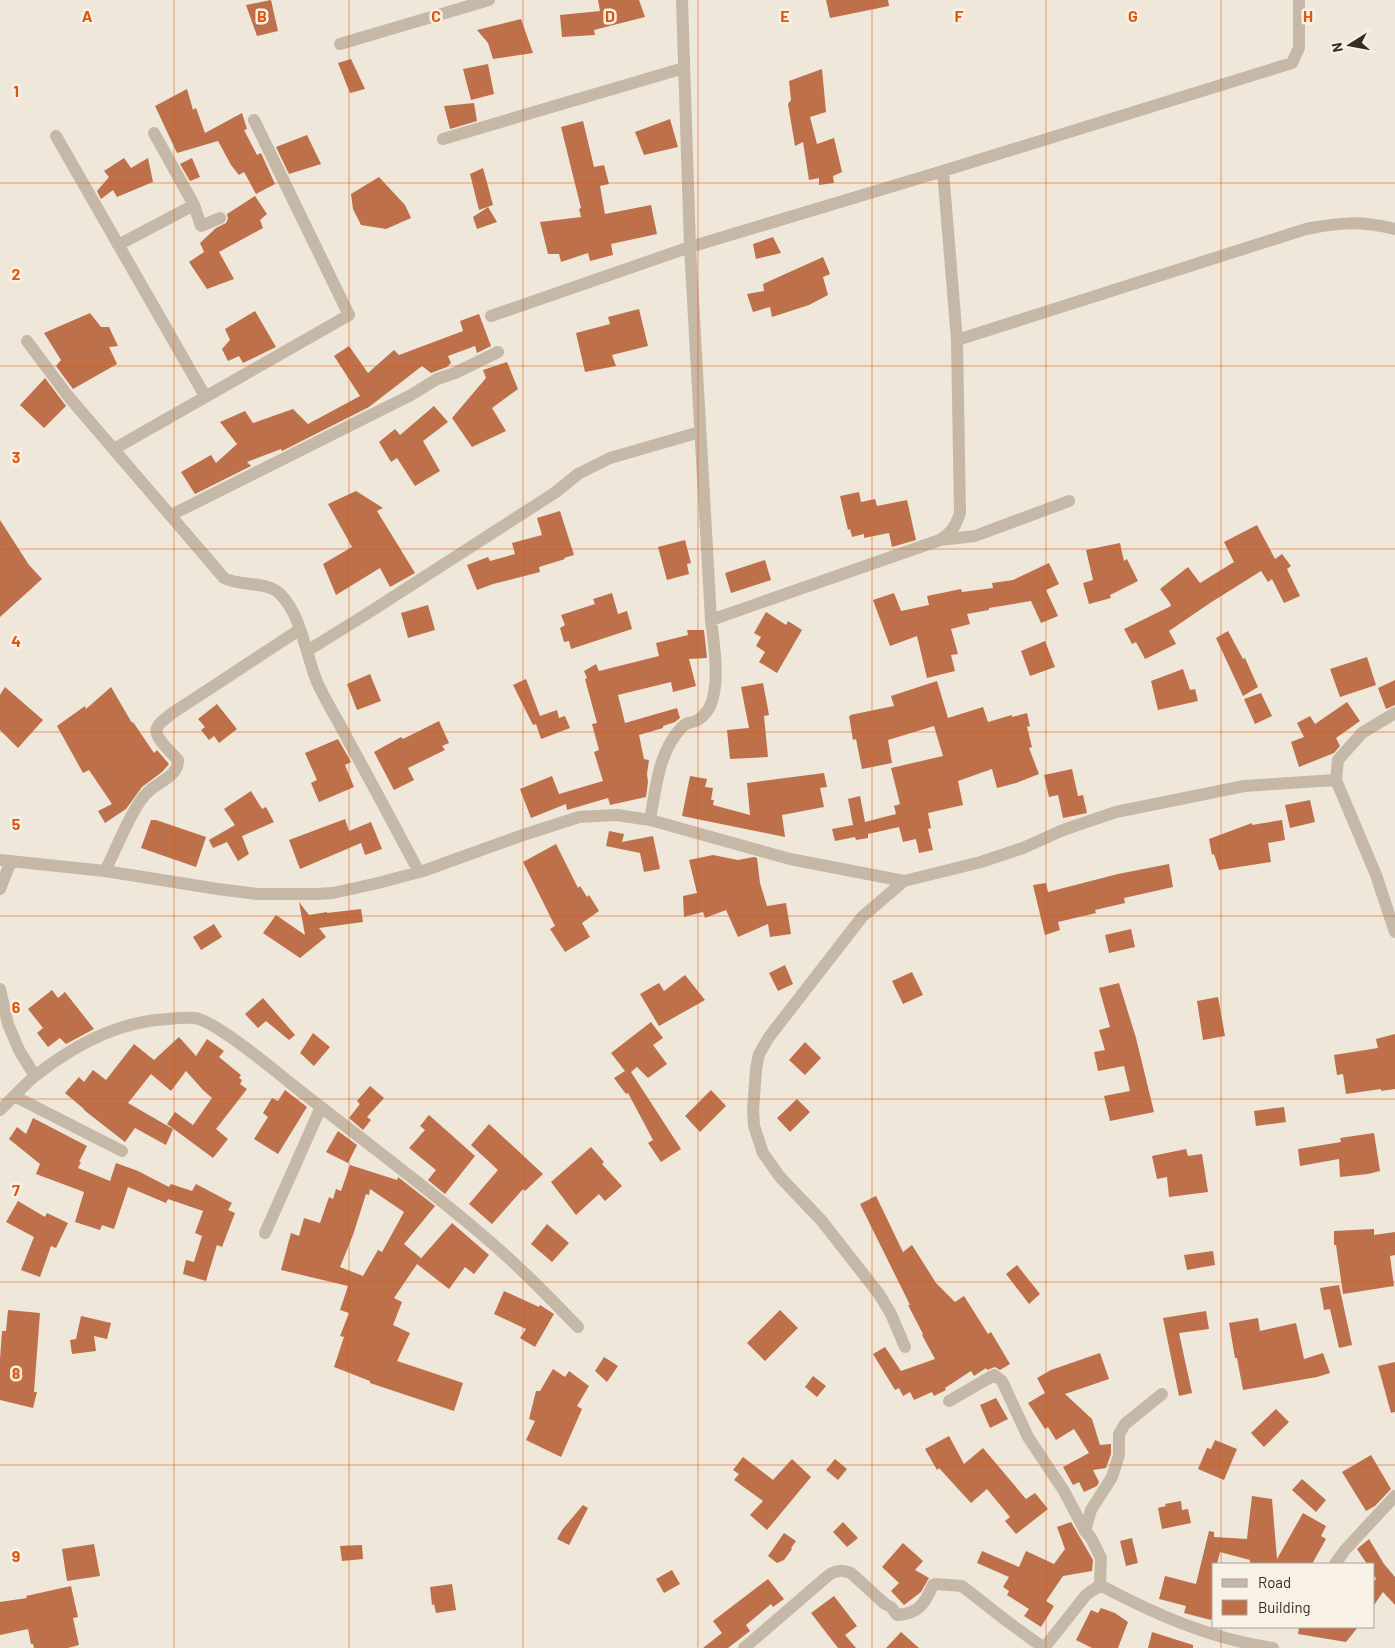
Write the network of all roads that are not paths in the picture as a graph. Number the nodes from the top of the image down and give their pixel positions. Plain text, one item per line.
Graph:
1 (489, 0) edge
2 (682, 0) edge
3 (1299, 0) edge
4 (340, 44) dead end
5 (684, 68) junction
6 (254, 120) dead end
7 (154, 133) dead end
8 (56, 136) dead end
9 (443, 139) dead end
10 (943, 171) junction
11 (194, 205) junction
12 (220, 218) dead end
13 (199, 220) junction
14 (1395, 230) edge
15 (210, 234) dead end
16 (118, 245) junction
17 (690, 246) junction
18 (491, 316) dead end
19 (957, 340) junction
20 (27, 341) dead end
21 (498, 352) dead end
22 (205, 396) junction
23 (700, 432) junction
24 (114, 449) junction
25 (1069, 501) dead end
26 (171, 515) junction
27 (940, 540) junction
28 (711, 620) junction
29 (299, 630) junction
30 (306, 651) junction
31 (1395, 713) edge
32 (1336, 780) junction
33 (650, 820) junction
34 (6, 860) edge
35 (105, 871) junction
36 (419, 872) junction
37 (904, 881) junction
38 (0, 889) edge
39 (1395, 932) edge
40 (0, 989) edge
41 (35, 1076) junction
42 (14, 1096) junction
43 (322, 1107) junction
44 (0, 1110) edge
45 (122, 1150) dead end
46 (265, 1233) dead end
47 (578, 1327) dead end
48 (905, 1347) dead end
49 (1162, 1394) dead end
50 (948, 1401) dead end
51 (1395, 1496) edge
52 (1085, 1531) junction
53 (1335, 1563) edge
54 (1100, 1585) junction
55 (1228, 1644) edge
56 (744, 1648) edge
57 (1044, 1648) edge
58 (1272, 1648) edge

1 - 4 street
2 - 5 street
3 - 10 street
5 - 9 street
5 - 17 street
6 - 22 street
7 - 11 street
8 - 16 street
10 - 17 street
10 - 19 street
11 - 13 street
11 - 16 street
12 - 13 street
13 - 15 street
14 - 19 street
16 - 22 street
17 - 18 street
17 - 23 street
19 - 27 street
20 - 24 street
21 - 26 street
22 - 24 street
23 - 28 street
23 - 30 street
24 - 26 street
25 - 27 street
26 - 29 street
27 - 28 street
28 - 33 street
29 - 30 street
29 - 35 street
30 - 36 street
31 - 32 street
32 - 37 street
32 - 39 street
33 - 36 street
33 - 37 street
34 - 35 street
34 - 38 street
35 - 36 street
37 - 48 street
40 - 41 street
41 - 42 street
41 - 43 street
42 - 44 street
42 - 45 street
43 - 46 street
43 - 47 street
49 - 52 street
50 - 52 street
51 - 53 street
52 - 54 street
54 - 55 street
54 - 57 street
55 - 58 street
56 - 57 street

